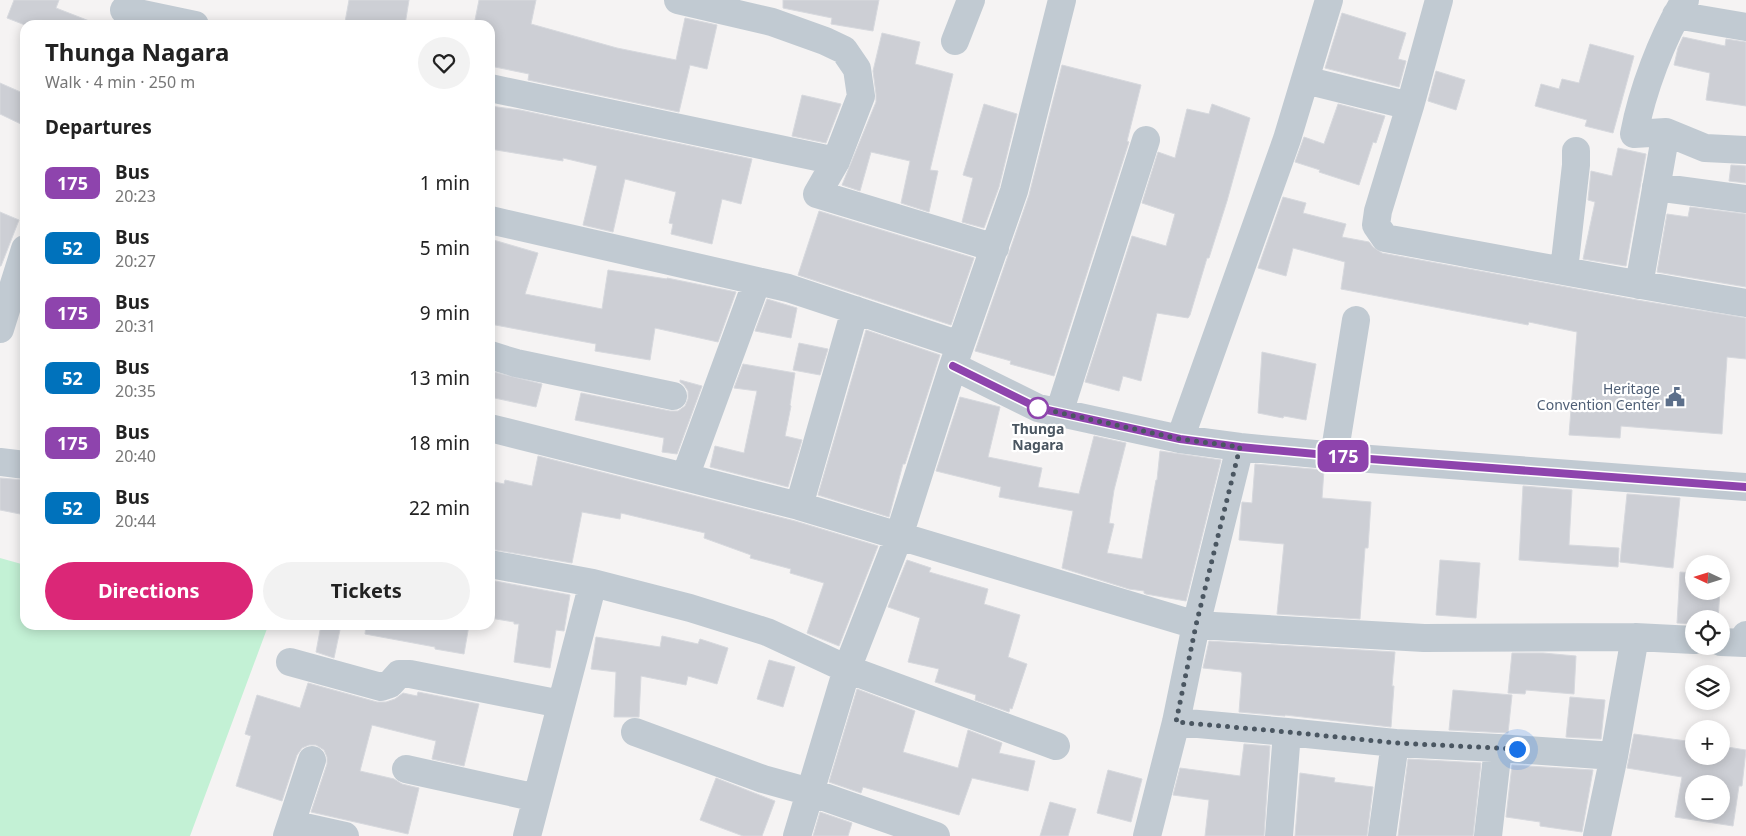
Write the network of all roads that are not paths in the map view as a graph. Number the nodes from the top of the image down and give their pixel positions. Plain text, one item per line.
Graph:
1 (678, 0) edge
2 (971, 0) edge
3 (1062, 0) edge
4 (1329, 0) edge
5 (1439, 0) edge
6 (1680, 7) edge
7 (123, 12) edge
8 (167, 20) edge
9 (1746, 27) edge
10 (955, 40) dead end
11 (1305, 80) junction
12 (495, 89) edge
13 (1410, 106) junction
14 (1666, 132) junction
15 (1146, 140) dead end
16 (1746, 150) edge
17 (1576, 151) dead end
18 (836, 162) junction
19 (1656, 187) junction
20 (1746, 199) edge
21 (495, 221) edge
22 (995, 248) junction
23 (20, 265) edge
24 (1564, 270) junction
25 (757, 280) junction
26 (1639, 285) junction
27 (1746, 303) edge
28 (855, 310) junction
29 (1356, 320) dead end
30 (0, 329) edge
31 (495, 356) edge
32 (957, 356) junction
33 (673, 396) dead end
34 (1058, 413) junction
35 (495, 429) edge
36 (1180, 439) junction
37 (1240, 447) junction
38 (1334, 456) junction
39 (0, 462) edge
40 (20, 464) edge
41 (685, 477) junction
42 (1746, 487) edge
43 (799, 506) junction
44 (900, 536) junction
45 (495, 565) edge
46 (593, 583) junction
47 (1196, 625) junction
48 (1635, 637) junction
49 (1685, 640) edge
50 (290, 662) dead end
51 (847, 669) junction
52 (561, 704) junction
53 (1176, 722) junction
54 (635, 732) dead end
55 (1288, 732) junction
56 (1396, 743) junction
57 (1056, 746) dead end
58 (1498, 748) junction
59 (1614, 756) junction
60 (312, 760) dead end
61 (406, 769) dead end
62 (810, 792) junction
63 (536, 798) junction
64 (289, 830) edge
65 (345, 836) edge
66 (527, 836) edge
67 (797, 836) edge
68 (936, 836) edge
69 (1146, 836) edge
70 (1279, 836) edge
71 (1382, 836) edge
72 (1488, 836) edge
73 (1597, 836) edge

1 - 18 street
2 - 10 street
3 - 22 street
4 - 11 street
5 - 13 street
6 - 9 street
6 - 14 street
7 - 8 street
11 - 13 street
11 - 36 street
12 - 18 street
13 - 24 street
14 - 16 street
14 - 19 street
15 - 34 street
17 - 24 street
18 - 22 street
19 - 20 street
19 - 26 street
21 - 25 street
22 - 32 street
23 - 30 street
24 - 26 street
25 - 28 street
25 - 41 street
26 - 27 street
28 - 32 street
28 - 43 street
29 - 38 street
31 - 33 street
32 - 34 street
32 - 44 street
34 - 36 street
35 - 41 street
36 - 37 street
37 - 38 street
37 - 47 street
38 - 42 street
39 - 40 street
41 - 43 street
43 - 44 street
44 - 47 street
44 - 51 street
45 - 46 street
46 - 51 street
46 - 52 street
47 - 48 street
47 - 53 street
48 - 49 street
48 - 59 street
50 - 52 street
51 - 57 street
51 - 62 street
52 - 63 street
53 - 55 street
53 - 69 street
54 - 62 street
55 - 56 street
55 - 70 street
56 - 58 street
56 - 71 street
58 - 59 street
58 - 72 street
59 - 73 street
60 - 64 street
61 - 63 street
62 - 67 street
62 - 68 street
63 - 66 street
64 - 65 street

